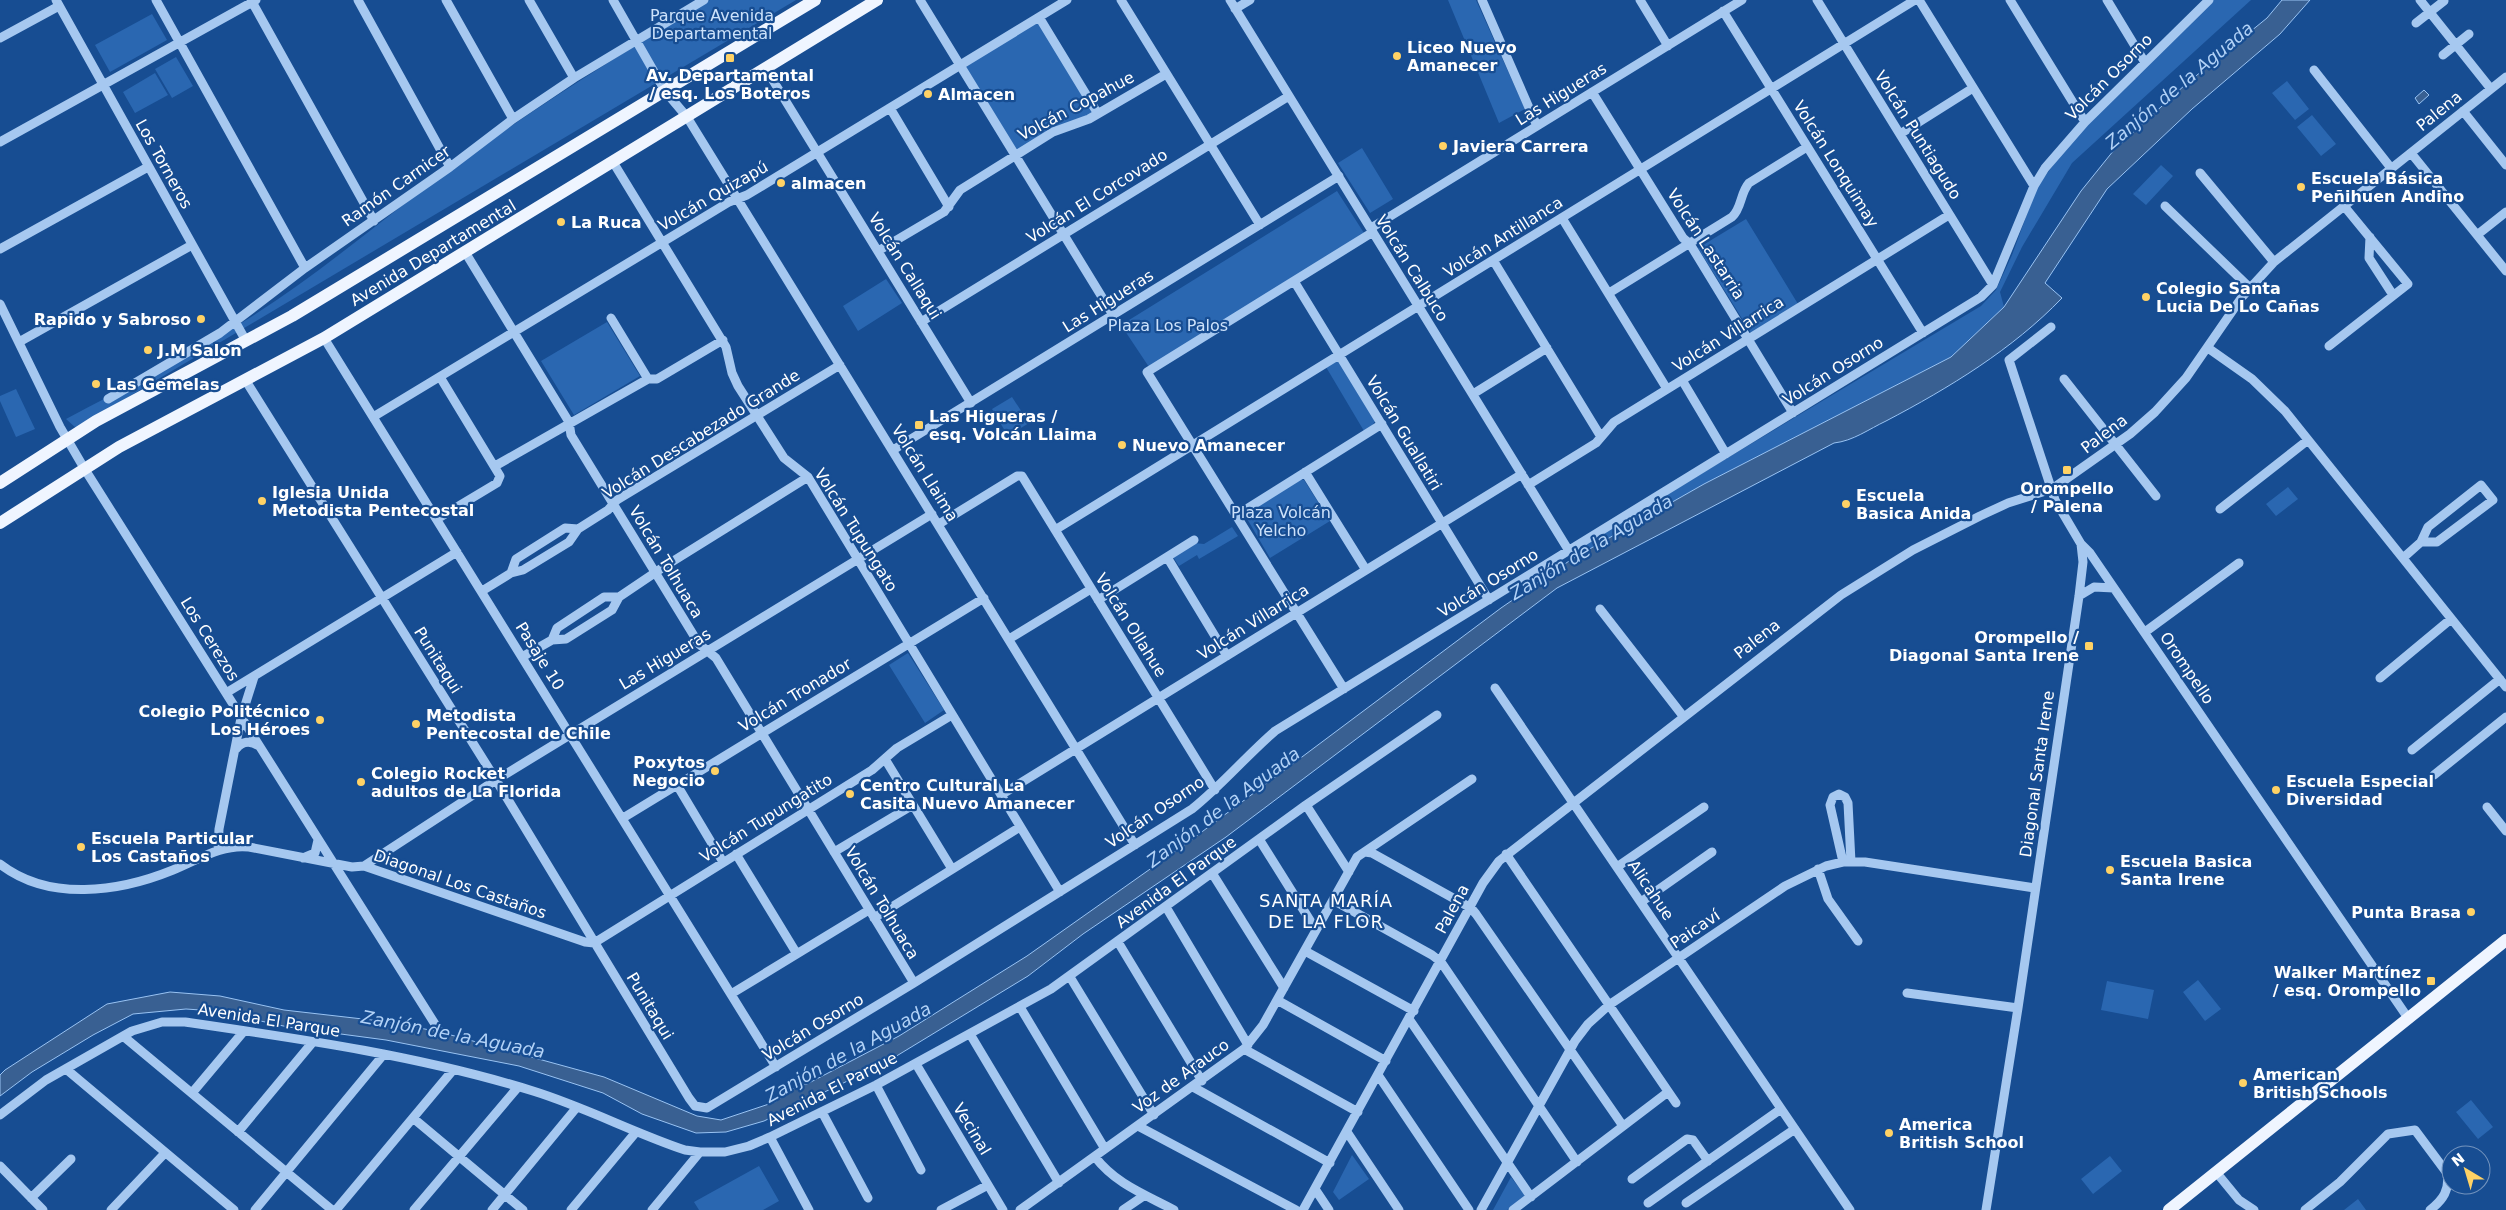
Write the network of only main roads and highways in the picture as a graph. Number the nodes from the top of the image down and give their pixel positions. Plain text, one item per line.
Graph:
1 (814, 0) edge
2 (877, 0) edge
3 (0, 482) edge
4 (0, 523) edge
5 (2506, 940) edge
6 (2169, 1210) edge

1 - 3 main road, Avenida Departamental
2 - 4 main road, Avenida Departamental
5 - 6 main road

